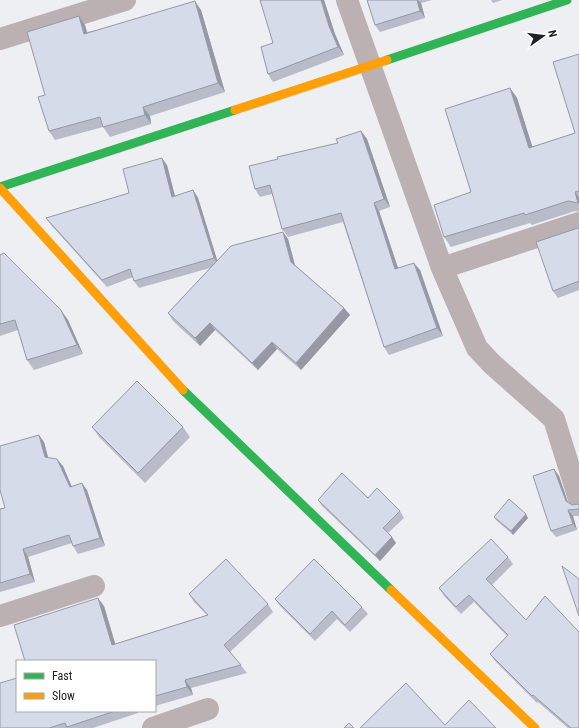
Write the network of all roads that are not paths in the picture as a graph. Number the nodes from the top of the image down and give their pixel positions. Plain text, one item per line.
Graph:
1 (125, 0) edge
2 (347, 0) edge
3 (567, 0) edge
4 (0, 39) edge
5 (370, 64) junction
6 (0, 187) edge
7 (579, 223) edge
8 (442, 268) junction
9 (579, 499) edge
10 (94, 586) dead end
11 (0, 616) edge
12 (208, 709) dead end
13 (153, 728) edge
14 (535, 728) edge

1 - 4 street
2 - 5 street
3 - 5 street
5 - 6 street
5 - 8 street
6 - 14 street
7 - 8 street
8 - 9 street
10 - 11 street
12 - 13 street

